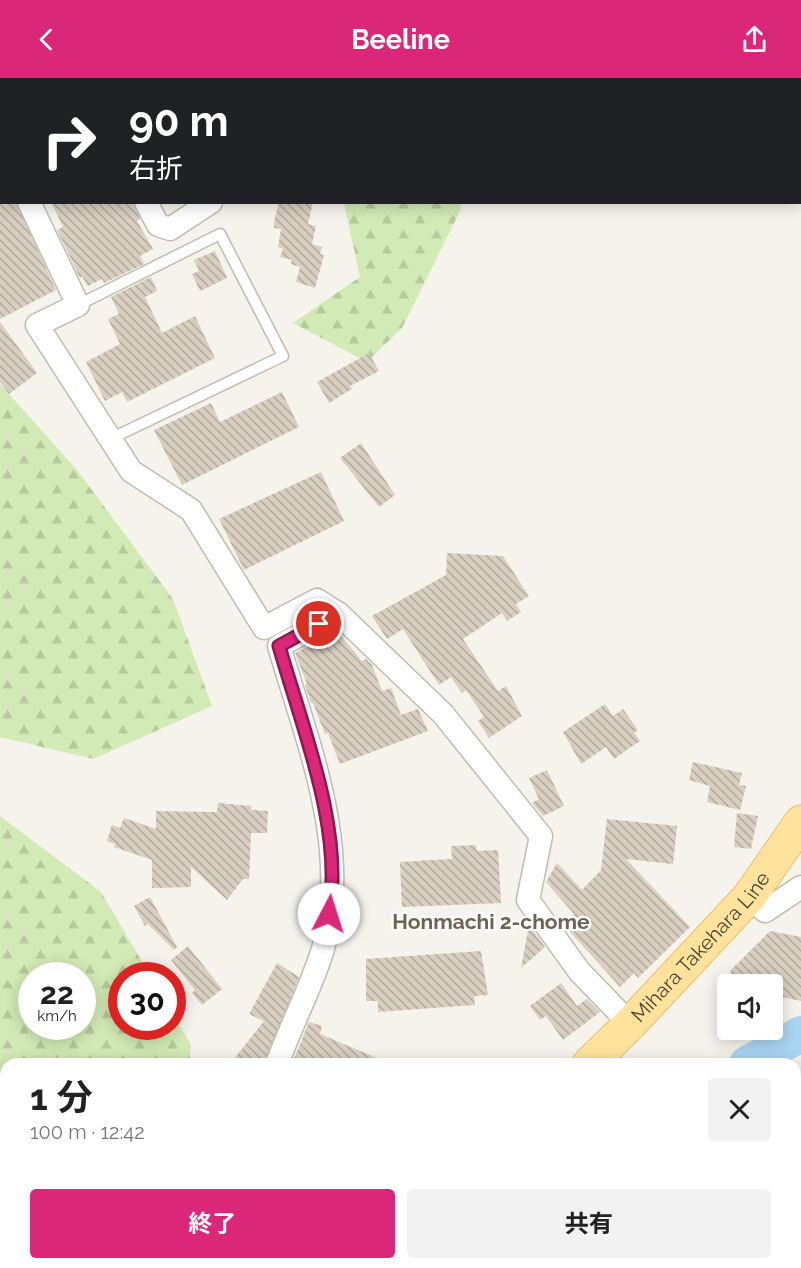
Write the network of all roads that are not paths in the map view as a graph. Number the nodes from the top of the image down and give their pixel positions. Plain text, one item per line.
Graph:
1 (30, 204) edge
2 (147, 204) edge
3 (208, 204) edge
4 (78, 305) junction
5 (110, 439) junction
6 (339, 614) junction
7 (801, 822) edge
8 (801, 887) edge
9 (749, 897) junction
10 (630, 1024) junction
11 (279, 1058) edge
12 (595, 1058) edge

1 - 4 street
2 - 3 street
4 - 5 street
4 - 5 lane
5 - 6 street
6 - 10 street
6 - 11 street
7 - 9 main road, Mihara Takehara Line
8 - 9 street
9 - 10 main road, Mihara Takehara Line
10 - 12 main road, Mihara Takehara Line

